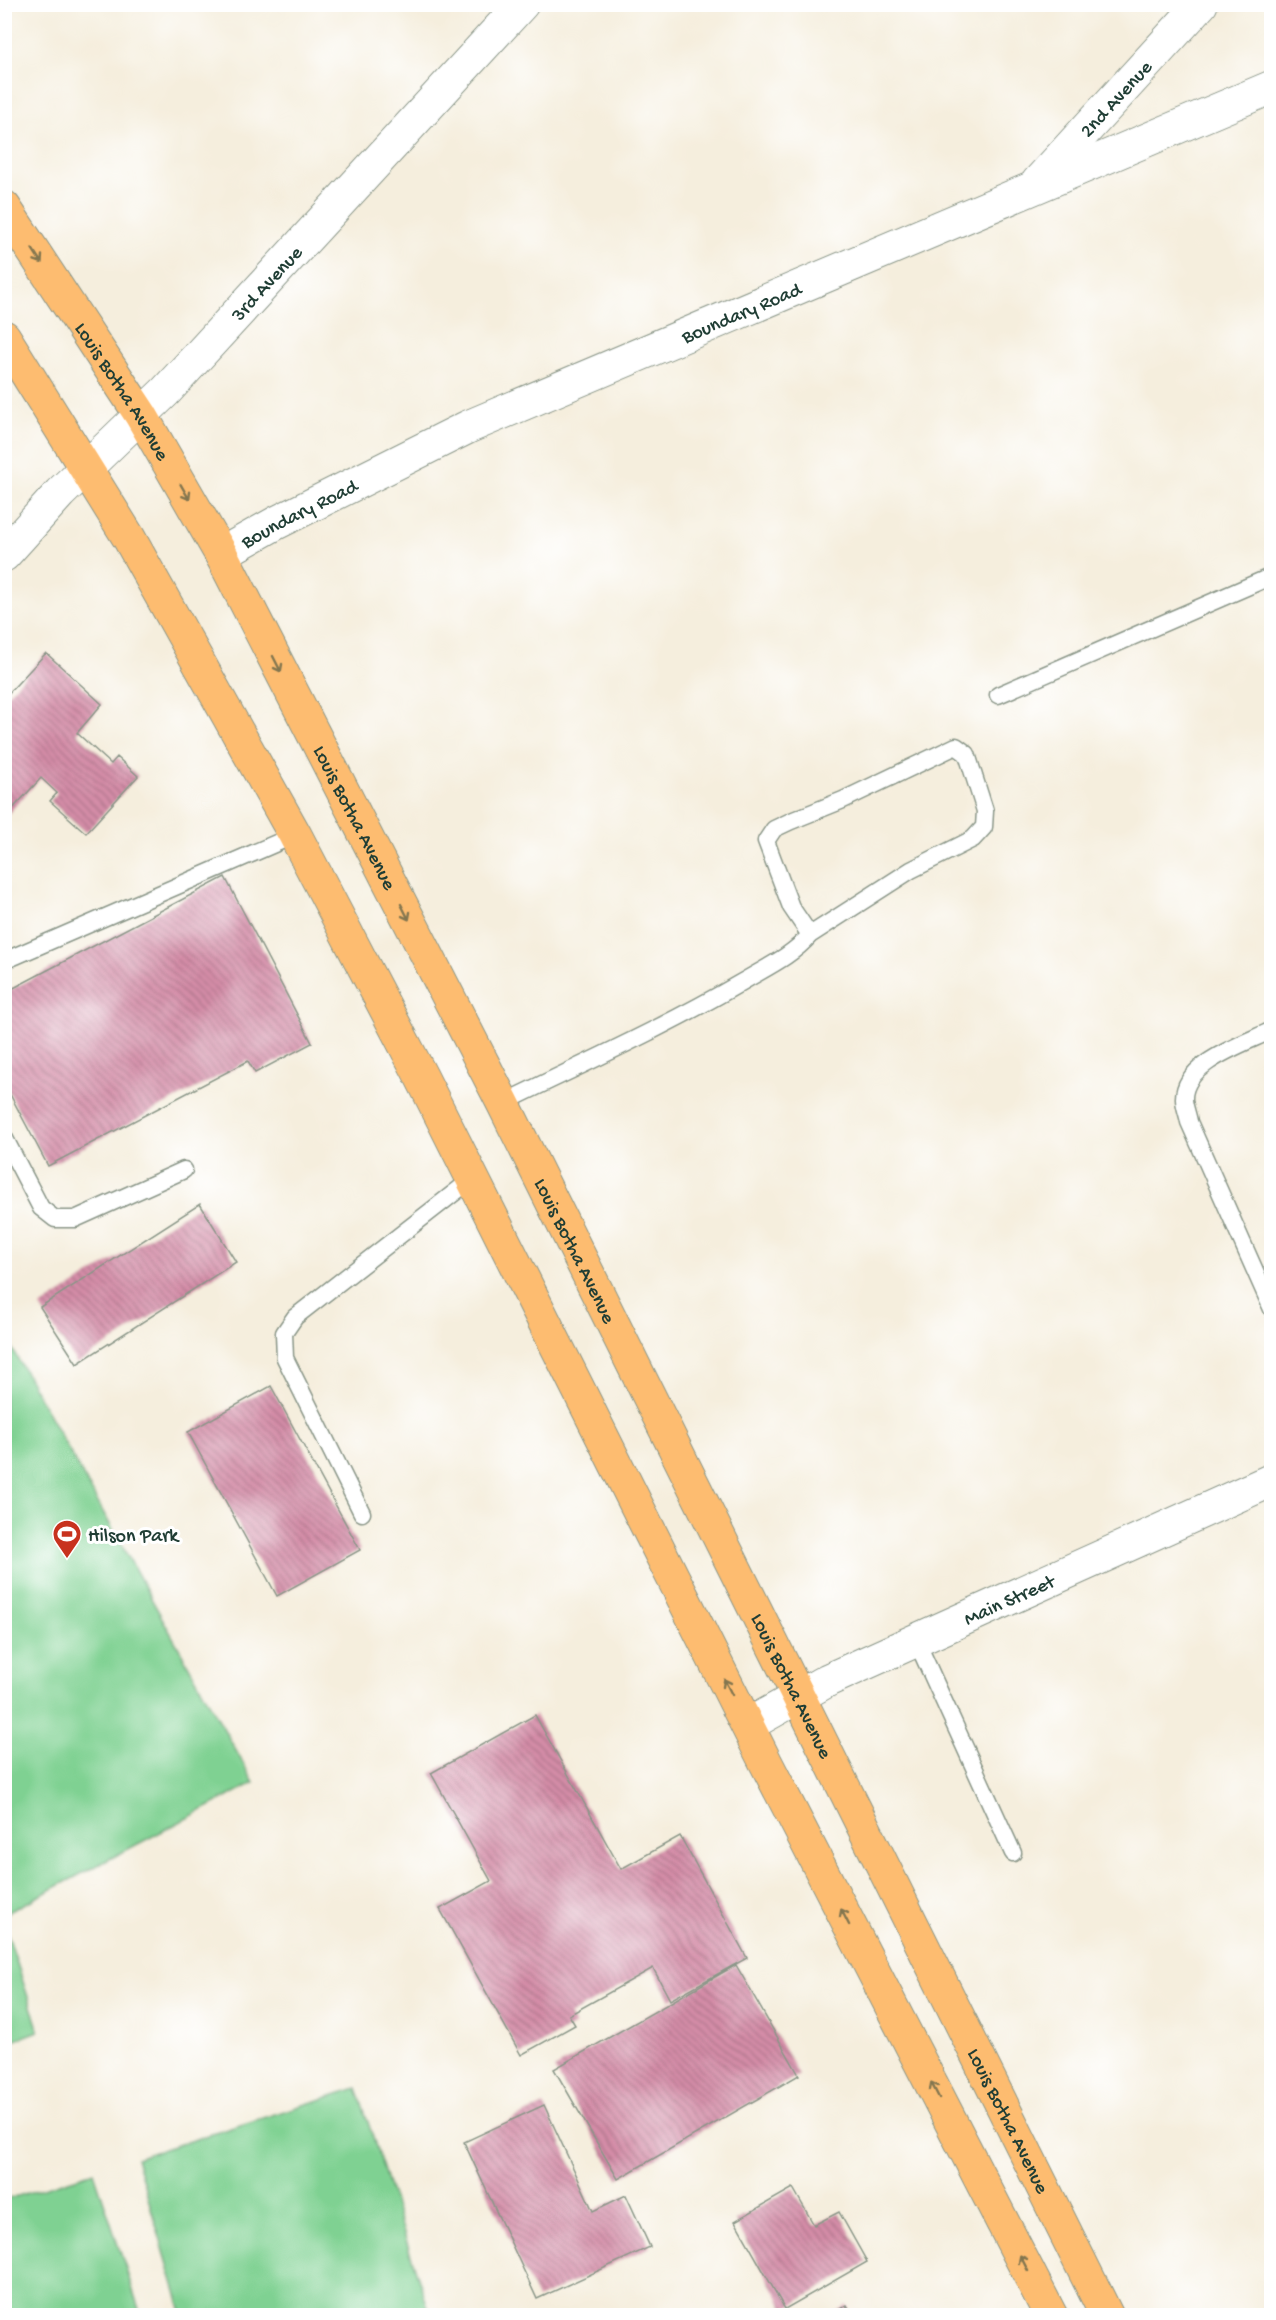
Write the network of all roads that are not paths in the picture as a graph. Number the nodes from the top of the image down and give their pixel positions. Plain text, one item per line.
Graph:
1 (522, 4) edge
2 (1201, 4) edge
3 (1272, 87) edge
4 (1030, 191) junction
5 (4, 207) edge
6 (4, 337) edge
7 (141, 415) junction
8 (85, 469) junction
9 (221, 554) junction
10 (4, 555) edge
11 (1272, 576) edge
12 (998, 695) dead end
13 (295, 835) junction
14 (810, 935) junction
15 (4, 961) edge
16 (1272, 1030) edge
17 (503, 1102) junction
18 (4, 1137) edge
19 (184, 1170) dead end
20 (472, 1179) junction
21 (1272, 1309) edge
22 (1272, 1480) edge
23 (362, 1513) dead end
24 (916, 1640) junction
25 (799, 1696) junction
26 (748, 1725) junction
27 (1013, 1853) dead end
28 (1051, 2316) edge
29 (1107, 2316) edge

1 - 7 street, 3rd Avenue
2 - 4 street, 2nd Avenue
3 - 4 street, Boundary Road
4 - 9 street, Boundary Road
5 -> 7 main road, Louis Botha Avenue
6 - 8 main road
7 - 8 street, 3rd Avenue
7 -> 9 main road, Louis Botha Avenue
8 - 10 street, 3rd Avenue
8 - 13 main road
9 -> 17 main road, Louis Botha Avenue
11 - 12 lane
13 - 15 lane
13 - 20 main road
14 - 14 lane
14 - 17 lane
16 - 21 lane
17 - 25 main road, Louis Botha Avenue
18 - 19 lane
20 - 23 lane
26 -> 20 main road
22 - 24 street, Main Street
24 - 25 street, Main Street
24 - 27 lane
25 - 26 street, Main Street
25 - 29 main road, Louis Botha Avenue
28 -> 26 main road

